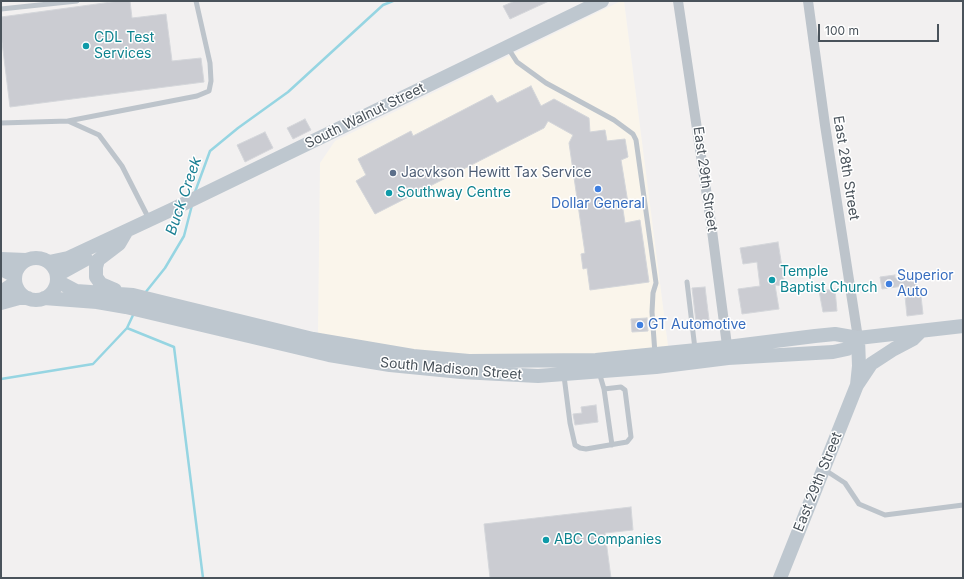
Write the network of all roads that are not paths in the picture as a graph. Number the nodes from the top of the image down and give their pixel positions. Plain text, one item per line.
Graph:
1 (77, 1) edge
2 (196, 1) edge
3 (602, 1) edge
4 (678, 1) edge
5 (808, 1) edge
6 (1, 9) edge
7 (508, 47) junction
8 (68, 120) junction
9 (1, 123) edge
10 (150, 220) junction
11 (127, 230) junction
12 (1, 259) edge
13 (26, 260) junction
14 (49, 262) junction
15 (1, 269) edge
16 (57, 278) junction
17 (15, 280) junction
18 (687, 282) dead end
19 (1, 292) edge
20 (28, 298) junction
21 (44, 298) junction
22 (138, 302) junction
23 (1, 303) edge
24 (963, 326) edge
25 (921, 330) junction
26 (858, 338) junction
27 (728, 353) junction
28 (695, 356) junction
29 (655, 361) junction
30 (563, 368) junction
31 (598, 371) junction
32 (857, 385) junction
33 (604, 389) junction
34 (612, 445) junction
35 (824, 469) junction
36 (963, 506) edge
37 (780, 578) edge

1 - 6 lane
2 - 8 lane
3 - 7 main road, South Walnut Street
4 - 27 street, East 29th Street
5 - 26 street, East 28th Street
7 - 10 main road, South Walnut Street
7 - 29 lane
8 - 9 lane
8 - 10 lane
10 - 11 main road, South Walnut Street
11 - 14 main road, South Walnut Street
11 - 16 main road, South Walnut Street
11 - 22 main road
12 - 13 main road
13 - 14 main road
13 - 17 main road
14 - 16 main road
15 - 17 main road
16 - 21 main road
16 - 22 main road, South Madison Street
17 - 19 main road
17 - 20 main road
18 - 28 lane
20 - 21 main road
20 - 23 main road
21 - 22 main road, South Madison Street
22 - 30 main road, South Madison Street
24 - 25 main road, South Madison Street
25 - 26 main road, South Madison Street
25 - 32 main road
26 - 27 main road, South Madison Street
26 - 32 main road, East 29th Street
27 - 28 main road, South Madison Street
28 - 29 main road, South Madison Street
29 - 30 main road, South Madison Street
29 - 31 main road, South Madison Street
30 - 31 main road, South Madison Street
30 - 34 lane
31 - 33 lane
32 - 35 main road, East 29th Street
33 - 34 lane
33 - 34 lane
35 - 36 lane
35 - 37 main road, East 29th Street

